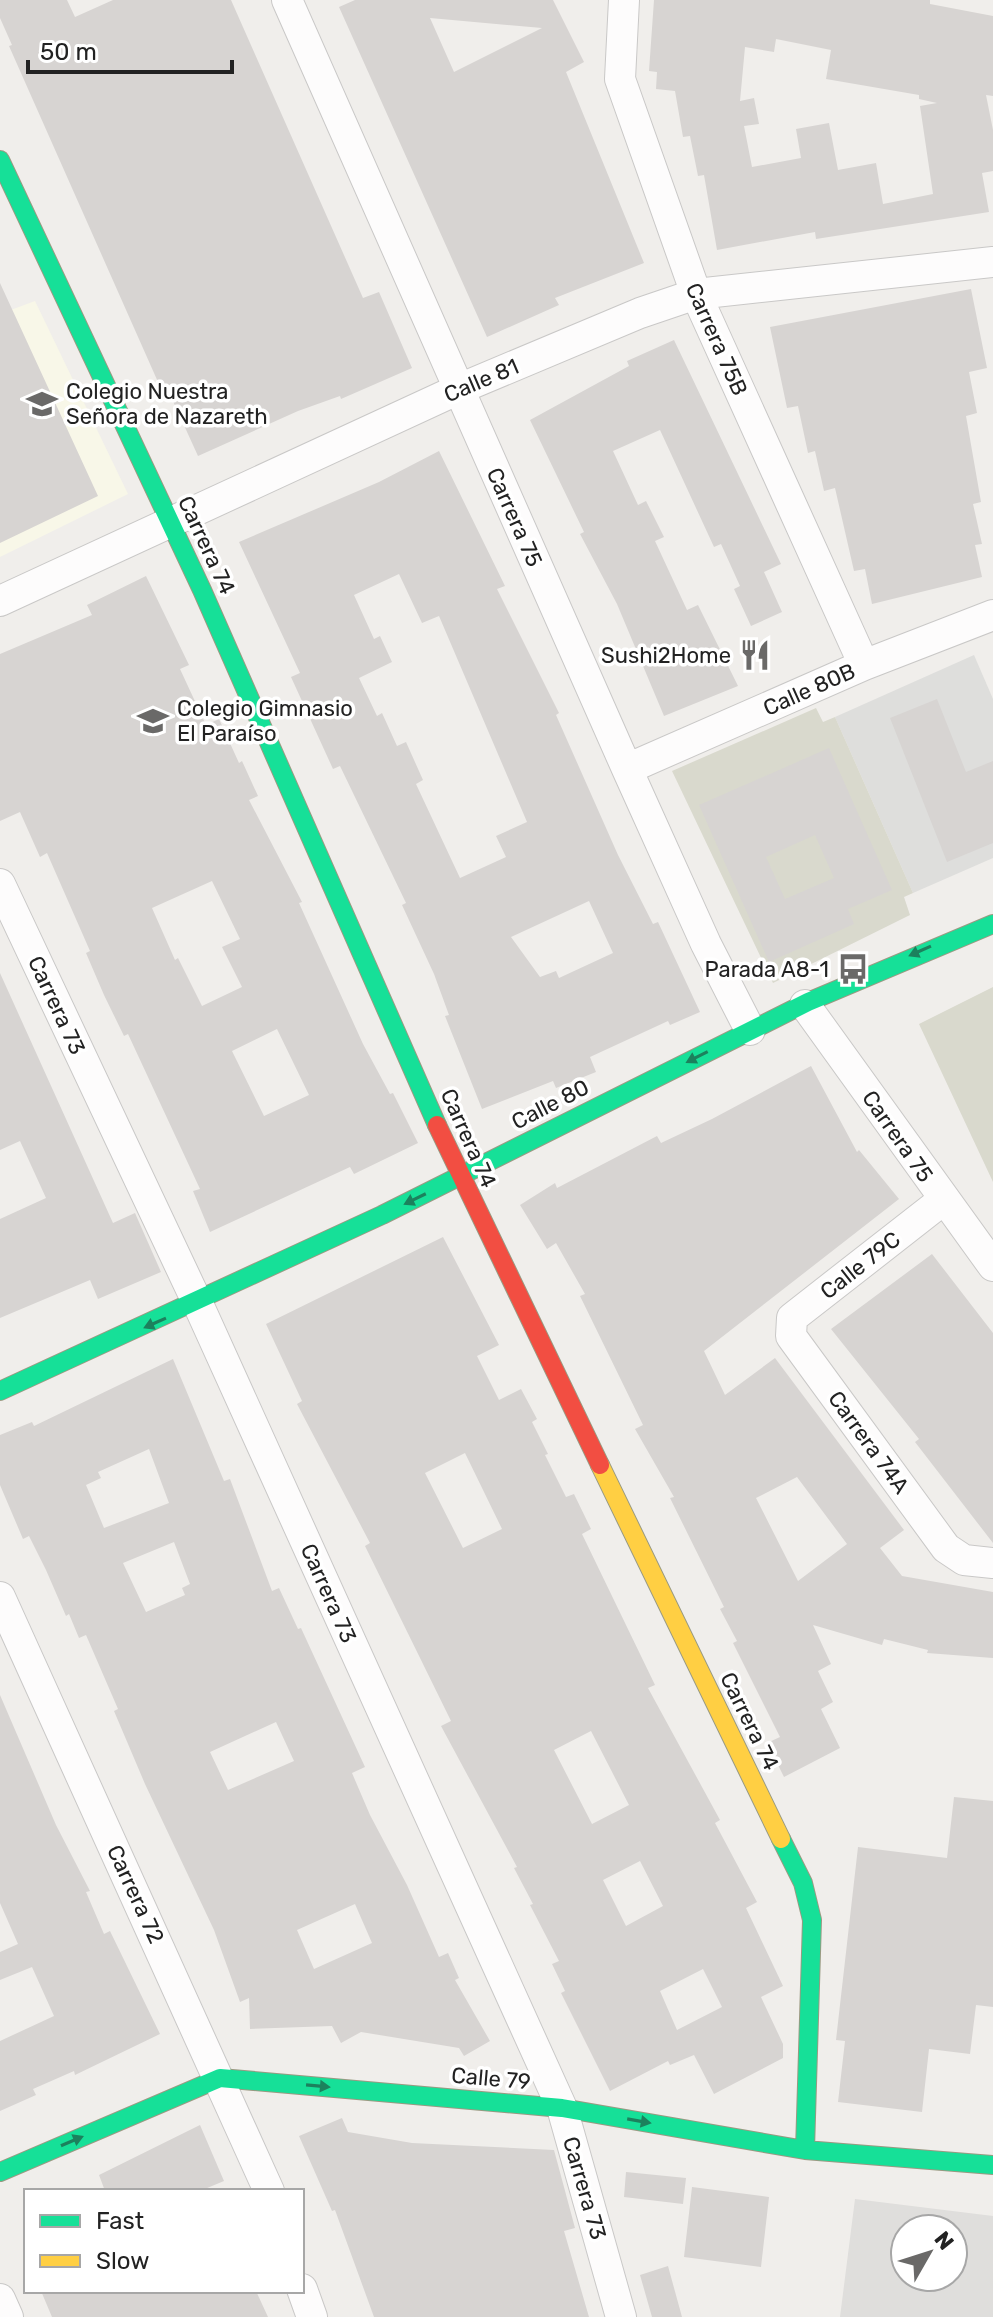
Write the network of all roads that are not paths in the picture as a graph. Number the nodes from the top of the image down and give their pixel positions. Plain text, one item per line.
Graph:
1 (287, 0) edge
2 (624, 0) edge
3 (0, 160) edge
4 (993, 262) edge
5 (696, 294) junction
6 (459, 389) junction
7 (170, 521) junction
8 (0, 601) edge
9 (993, 615) edge
10 (864, 665) junction
11 (627, 769) junction
12 (0, 884) edge
13 (993, 924) edge
14 (805, 1005) junction
15 (750, 1030) junction
16 (460, 1177) junction
17 (943, 1200) junction
18 (993, 1266) edge
19 (198, 1304) junction
20 (791, 1336) joint
21 (0, 1391) edge
22 (993, 1563) edge
23 (0, 1597) edge
24 (220, 2078) junction
25 (562, 2108) junction
26 (805, 2150) junction
27 (993, 2165) edge
28 (0, 2172) edge
29 (268, 2189) edge
30 (303, 2293) edge
31 (0, 2299) edge
32 (8, 2317) edge
33 (312, 2317) edge
34 (621, 2317) edge

1 - 6 street, Carrera 75
2 - 5 street, Carrera 75B
3 - 7 street, Carrera 74
4 - 5 street, Calle 81
5 - 6 street, Calle 81
5 - 10 street, Carrera 75B
6 - 7 street, Calle 81
6 - 11 street, Carrera 75
7 - 8 street, Calle 81
7 - 16 street, Carrera 74
9 - 10 street, Calle 80B
10 - 11 street, Calle 80B
11 - 15 street, Carrera 75
12 - 19 street, Carrera 73
13 -> 14 street, Calle 80
14 - 15 street, Calle 80
14 - 17 street, Carrera 75
15 -> 16 street, Calle 80
16 -> 19 street, Calle 80
16 - 26 street, Carrera 74
17 - 18 street, Carrera 75
17 - 20 street, Calle 79C
19 -> 21 street, Calle 80
19 - 25 street, Carrera 73
20 - 22 street, Carrera 74A
23 - 24 street, Carrera 72
24 -> 25 street, Calle 79
28 -> 24 street, Calle 79
24 - 29 street, Carrera 72
25 -> 26 street, Calle 79
25 - 34 street, Carrera 73
26 - 27 street, Calle 79
30 - 33 street
31 - 32 street

